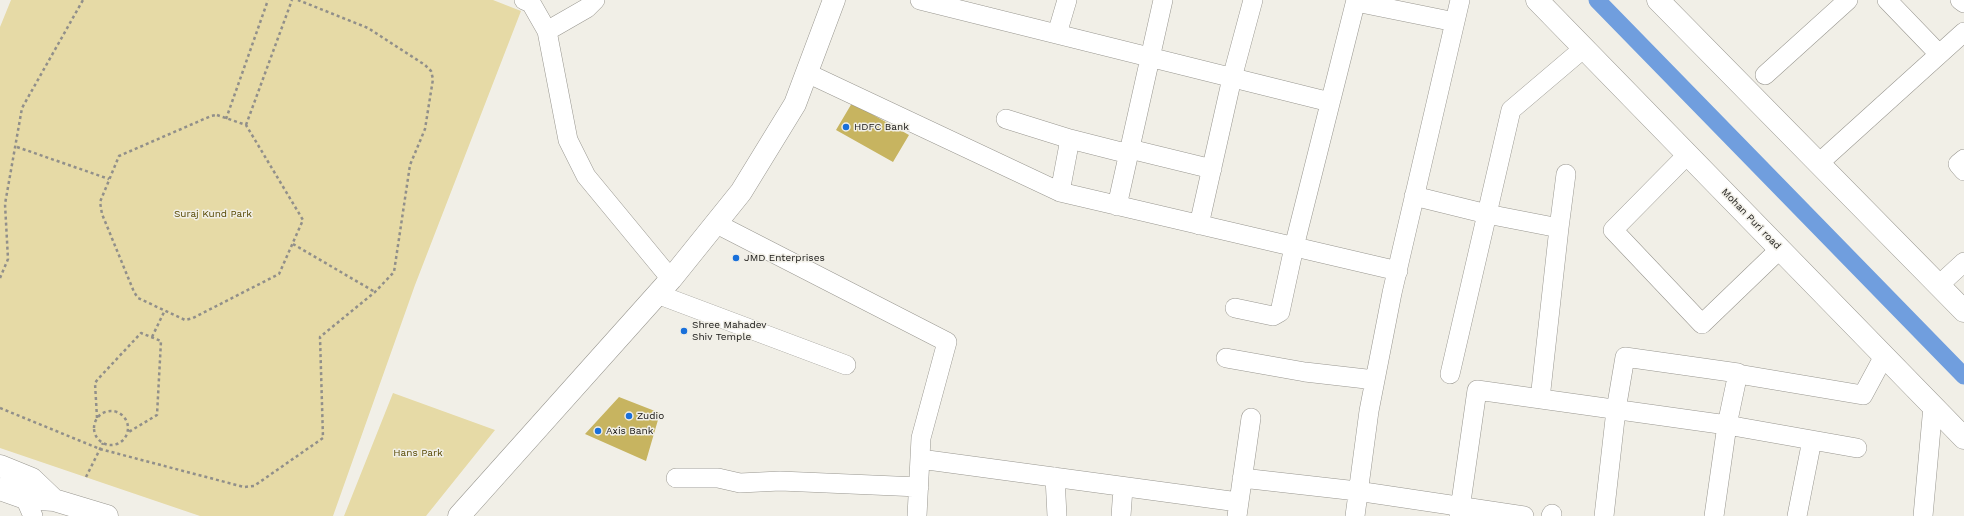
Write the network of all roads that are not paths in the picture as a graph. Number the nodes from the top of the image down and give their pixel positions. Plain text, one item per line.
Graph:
1 (524, 0) edge
2 (595, 0) edge
3 (834, 0) edge
4 (920, 0) edge
5 (1067, 0) edge
6 (1163, 0) edge
7 (1253, 0) edge
8 (1460, 0) edge
9 (1537, 0) edge
10 (1658, 0) edge
11 (1848, 0) edge
12 (1887, 0) edge
13 (1960, 0) edge
14 (1356, 1) edge
15 (1964, 4) edge
16 (1454, 22) junction
17 (547, 31) junction
18 (1964, 32) edge
19 (1057, 34) junction
20 (1584, 48) junction
21 (1939, 54) junction
22 (1150, 58) junction
23 (807, 73) junction
24 (1765, 74) dead end
25 (1232, 78) junction
26 (1330, 102) junction
27 (1006, 119) dead end
28 (1070, 138) junction
29 (1129, 152) junction
30 (1688, 154) junction
31 (1964, 159) edge
32 (1818, 163) junction
33 (1212, 170) junction
34 (1964, 171) edge
35 (1566, 174) dead end
36 (1060, 192) junction
37 (1414, 196) junction
38 (1117, 206) junction
39 (1487, 214) junction
40 (715, 223) junction
41 (1199, 225) junction
42 (1559, 228) junction
43 (1294, 247) junction
44 (1780, 249) junction
45 (1964, 262) edge
46 (1398, 271) junction
47 (1939, 285) junction
48 (664, 286) junction
49 (1235, 308) dead end
50 (1964, 311) edge
51 (1884, 356) junction
52 (1226, 358) dead end
53 (846, 365) dead end
54 (1450, 374) dead end
55 (1738, 374) junction
56 (1375, 380) junction
57 (1540, 399) junction
58 (1933, 406) junction
59 (1616, 410) junction
60 (1251, 418) dead end
61 (1727, 425) junction
62 (1964, 438) edge
63 (1812, 440) junction
64 (1857, 448) dead end
65 (920, 459) junction
66 (0, 466) edge
67 (1055, 477) junction
68 (676, 478) dead end
69 (1242, 478) junction
70 (919, 487) junction
71 (1123, 488) junction
72 (0, 489) edge
73 (1357, 491) junction
74 (30, 498) edge
75 (1237, 509) edge
76 (1459, 511) edge
77 (107, 516) edge
78 (459, 516) edge
79 (917, 516) edge
80 (1057, 516) edge
81 (1121, 516) edge
82 (1355, 516) edge
83 (1524, 516) edge
84 (1604, 516) edge
85 (1714, 516) edge
86 (1797, 516) edge
87 (1923, 516) edge

1 - 17 street
2 - 17 street
3 - 23 street
4 - 19 street
5 - 19 street
6 - 22 street
7 - 25 street
8 - 16 street
9 - 20 street, Mohan Puri road
10 - 32 street
11 - 24 street
12 - 21 street
13 - 15 street
14 - 16 street
14 - 26 street
16 - 37 street
17 - 48 street
18 - 21 street
19 - 22 street
20 - 30 street, Mohan Puri road
20 - 39 street
21 - 32 street
22 - 25 street
22 - 29 street
23 - 36 street
23 - 40 street
25 - 26 street
25 - 33 street
26 - 43 street
27 - 28 street
28 - 29 street
28 - 36 street
29 - 33 street
29 - 38 street
30 - 44 street, Mohan Puri road
30 - 44 street
31 - 34 street
32 - 47 street
33 - 41 street
35 - 42 street
36 - 38 street
37 - 39 street
37 - 46 street
38 - 41 street
39 - 42 street
39 - 54 street
40 - 48 street
40 - 65 street
41 - 43 street
42 - 57 street
43 - 46 street
43 - 49 street
44 - 51 street, Mohan Puri road
45 - 47 street
46 - 56 street
47 - 50 street
48 - 53 street
48 - 78 street
51 - 55 street
51 - 58 street, Mohan Puri road
52 - 56 street
55 - 59 street
55 - 61 street
56 - 73 street
57 - 59 street
57 - 76 street
58 - 62 street, Mohan Puri road
58 - 87 street
59 - 61 street
59 - 84 street
60 - 69 street
61 - 63 street
61 - 85 street
63 - 64 street
63 - 86 street
65 - 67 street
65 - 70 street
66 - 74 street
67 - 71 street
67 - 80 street
68 - 70 street
69 - 73 street
69 - 75 street
70 - 79 street
71 - 75 street
71 - 81 street
72 - 74 street
73 - 76 street
73 - 82 street
74 - 77 street
76 - 83 street

